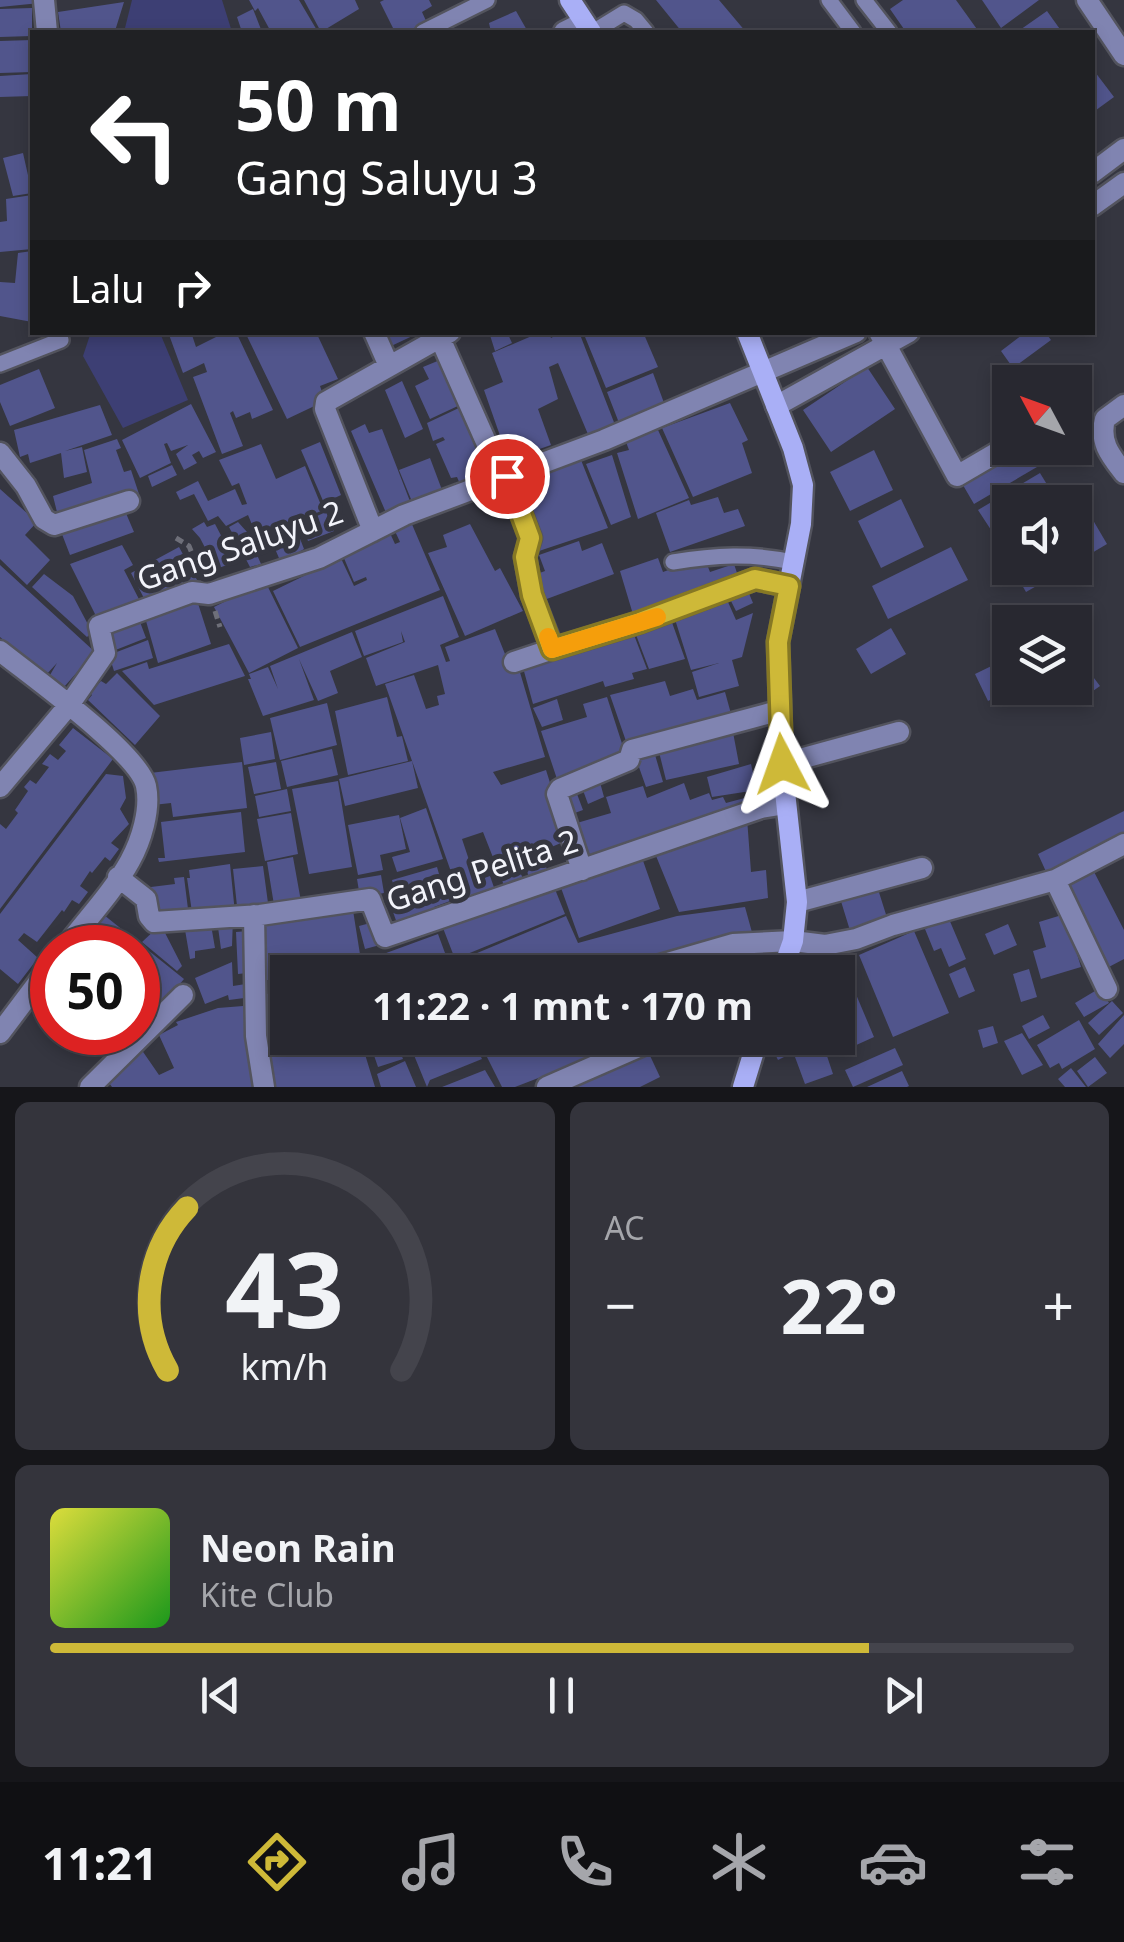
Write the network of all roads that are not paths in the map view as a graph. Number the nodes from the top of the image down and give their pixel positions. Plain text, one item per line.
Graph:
1 (44, 0) edge
2 (487, 0) edge
3 (570, 0) edge
4 (828, 0) edge
5 (864, 0) edge
6 (1087, 0) edge
7 (589, 29) edge
8 (48, 30) edge
9 (427, 30) edge
10 (644, 30) edge
11 (852, 30) edge
12 (888, 30) edge
13 (1124, 55) edge
14 (1124, 150) edge
15 (1095, 171) edge
16 (1124, 184) edge
17 (1095, 204) edge
18 (375, 335) edge
19 (446, 335) edge
20 (748, 335) edge
21 (849, 335) edge
22 (883, 339) edge
23 (61, 340) dead end
24 (0, 364) edge
25 (389, 366) junction
26 (763, 374) junction
27 (1124, 405) edge
28 (776, 406) junction
29 (0, 454) edge
30 (992, 457) edge
31 (1124, 473) edge
32 (504, 477) junction
33 (129, 502) dead end
34 (373, 531) junction
35 (673, 562) dead end
36 (793, 562) junction
37 (789, 586) junction
38 (552, 649) junction
39 (0, 651) edge
40 (514, 662) dead end
41 (69, 705) junction
42 (778, 712) junction
43 (899, 732) dead end
44 (782, 764) junction
45 (0, 788) edge
46 (786, 804) junction
47 (1124, 844) edge
48 (922, 868) dead end
49 (582, 870) junction
50 (118, 878) junction
51 (1055, 880) junction
52 (798, 902) junction
53 (254, 915) junction
54 (82, 925) edge
55 (793, 940) junction
56 (695, 955) edge
57 (788, 955) edge
58 (1107, 988) dead end
59 (30, 993) edge
60 (182, 995) dead end
61 (0, 1033) edge
62 (619, 1055) edge
63 (753, 1055) edge
64 (90, 1087) edge
65 (264, 1087) edge
66 (547, 1087) edge
67 (743, 1087) edge

1 - 8 street
2 - 9 lane
3 - 7 main road
4 - 11 lane
5 - 12 lane
6 - 13 street
7 - 10 lane
14 - 15 street
16 - 17 street
18 - 25 street
19 - 25 street
19 - 32 street
20 - 26 main road
21 - 26 street, Gang Saluyu 2
22 - 28 street
22 - 30 street
23 - 24 lane
25 - 34 street
26 - 28 main road
26 - 32 street, Gang Saluyu 2
27 - 31 street
28 - 36 main road
29 - 33 street
32 - 34 street, Gang Saluyu 2
32 - 38 street
34 - 41 street, Gang Saluyu 2
35 - 36 lane
36 - 37 main road
37 - 38 street
37 - 42 main road
38 - 40 street
39 - 41 street
41 - 45 street
41 - 50 street
42 - 44 main road
42 - 49 street
43 - 44 street
44 - 46 main road
46 - 49 street, Gang Pelita 2
46 - 52 main road
47 - 51 street
48 - 52 street
49 - 53 street, Gang Pelita 2
50 - 53 street, Gang Pelita 2
50 - 54 street
51 - 55 street
51 - 58 street
52 - 55 main road
53 - 65 street
55 - 56 street
55 - 57 main road
59 - 61 street
60 - 64 street
62 - 66 street
63 - 67 main road

